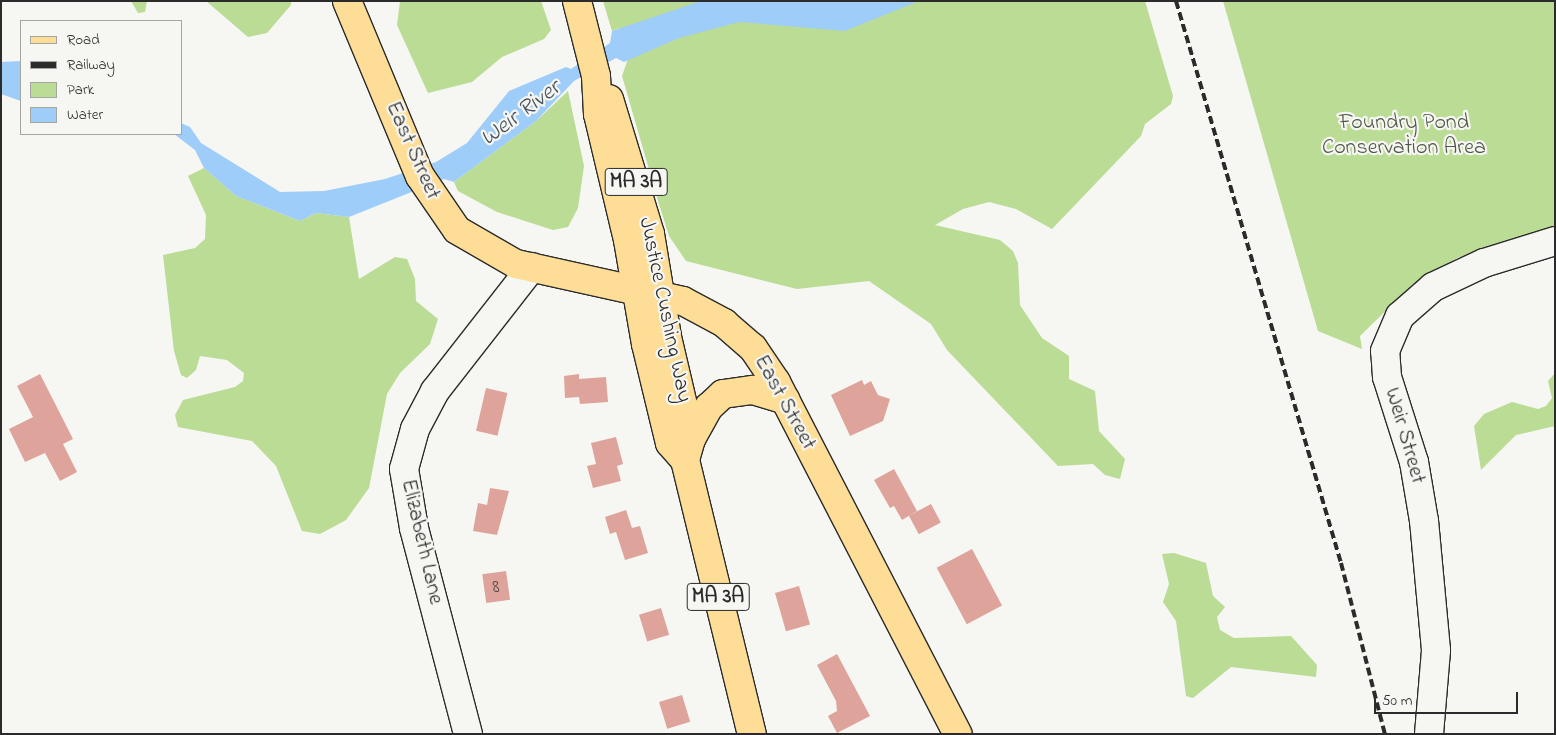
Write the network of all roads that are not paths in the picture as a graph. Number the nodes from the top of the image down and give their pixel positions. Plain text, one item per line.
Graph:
1 (347, 1) edge
2 (577, 1) edge
3 (1555, 241) edge
4 (532, 267) junction
5 (648, 290) junction
6 (785, 400) junction
7 (688, 450) junction
8 (468, 734) edge
9 (752, 734) edge
10 (958, 734) edge
11 (1429, 734) edge

1 - 4 main road, East Street
2 - 5 main road, Justice Cushing Way / MA 3A
3 - 11 street, Weir Street
4 - 5 main road, East Street
4 - 8 street, Elizabeth Lane
5 - 6 main road, East Street
5 - 7 main road, Justice Cushing Way / MA 3A
6 - 7 main road
6 - 10 main road, East Street
7 - 9 main road, Justice Cushing Way / MA 3A

